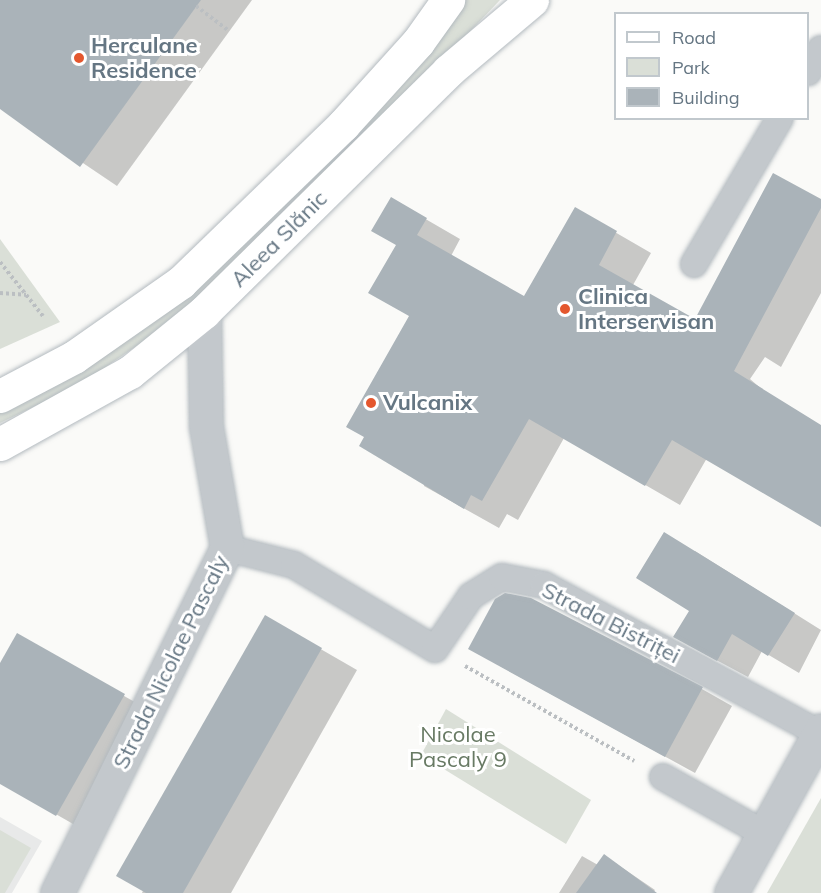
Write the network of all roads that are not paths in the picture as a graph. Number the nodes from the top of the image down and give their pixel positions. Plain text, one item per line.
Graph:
1 (448, 0) edge
2 (532, 0) edge
3 (821, 49) edge
4 (809, 69) edge
5 (779, 120) edge
6 (694, 264) dead end
7 (204, 312) junction
8 (0, 396) edge
9 (0, 444) edge
10 (227, 548) junction
11 (820, 731) edge
12 (663, 777) road end
13 (764, 833) junction
14 (57, 893) edge
15 (731, 893) edge

1 - 8 main road, Aleea Slănic
2 - 7 main road, Aleea Slănic
3 - 4 lane
5 - 6 lane
7 - 9 main road, Aleea Slănic
7 - 10 street, Strada Nicolae Pascaly
10 - 11 lane, Strada Bistriței
10 - 14 street, Strada Nicolae Pascaly
11 - 13 street, Strada Bistriței
12 - 13 lane
13 - 15 street, Strada Bistriței

